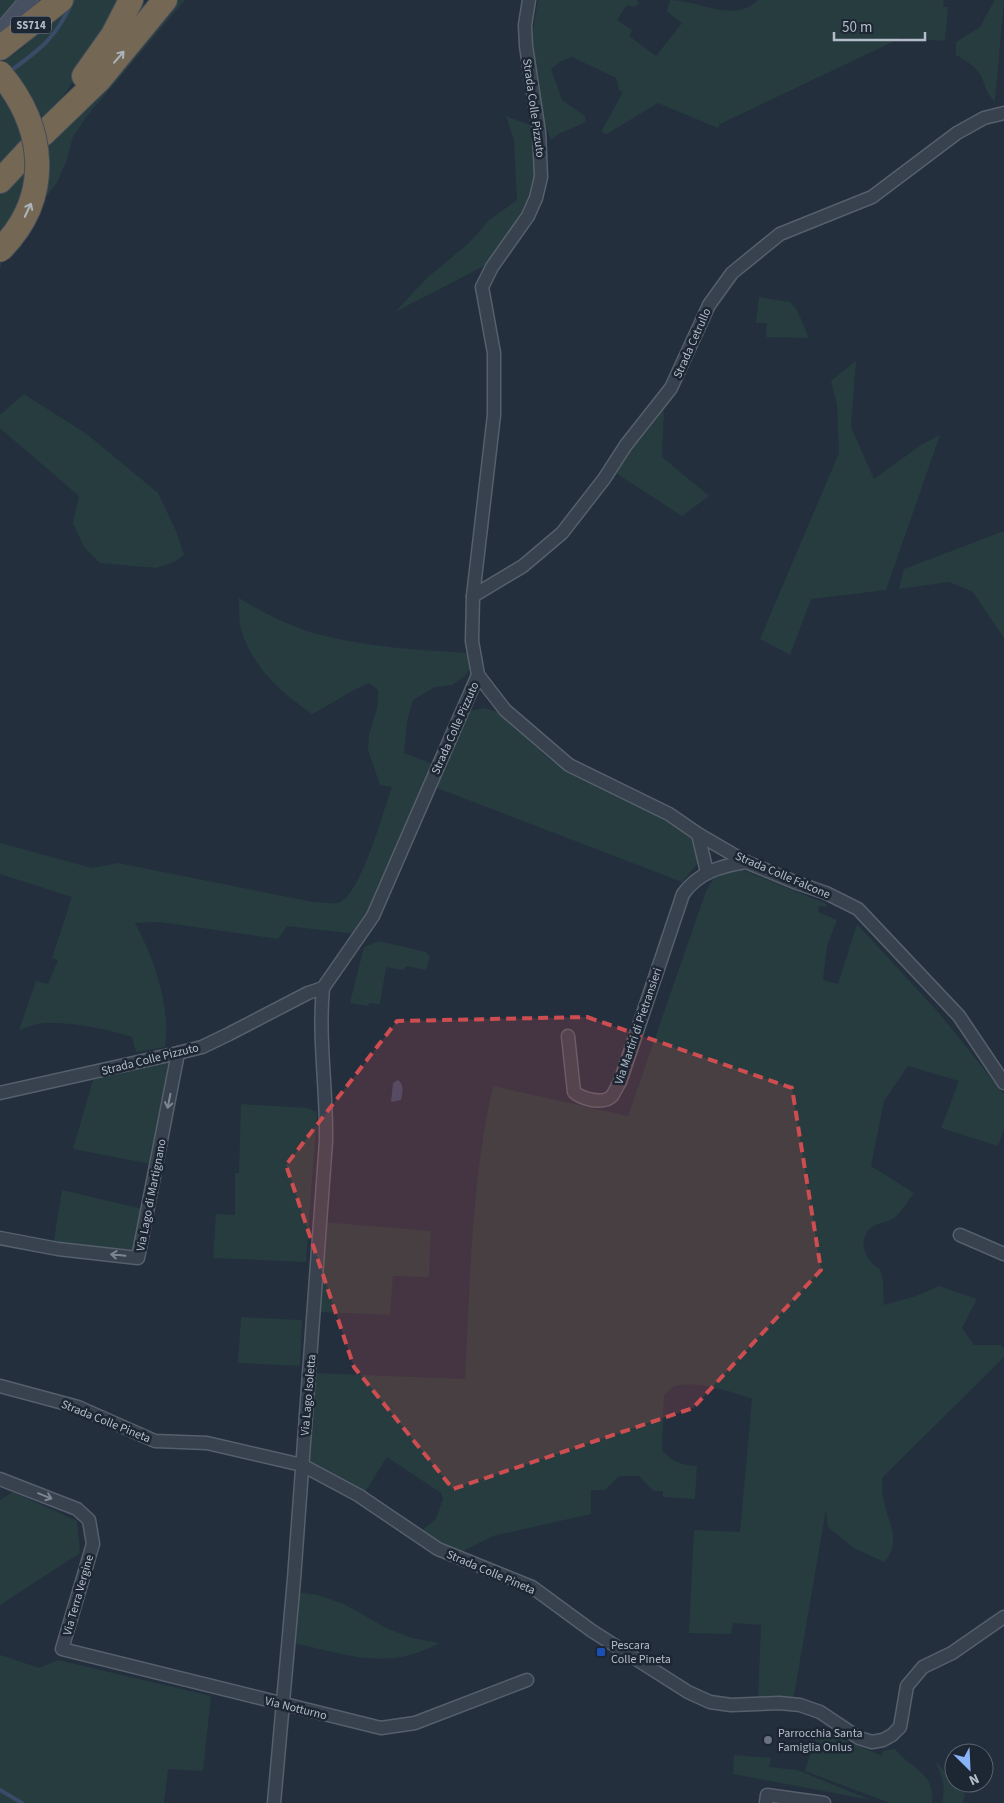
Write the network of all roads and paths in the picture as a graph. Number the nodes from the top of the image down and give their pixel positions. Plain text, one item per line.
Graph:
1 (29, 0) edge
2 (61, 0) edge
3 (131, 0) edge
4 (165, 0) edge
5 (530, 0) edge
6 (0, 34) edge
7 (0, 48) edge
8 (0, 73) edge
9 (1004, 113) edge
10 (40, 138) junction
11 (0, 181) edge
12 (0, 250) edge
13 (473, 596) junction
14 (478, 675) junction
15 (698, 834) junction
16 (746, 862) junction
17 (707, 872) junction
18 (323, 988) junction
19 (568, 1036) dead end
20 (178, 1054) junction
21 (1004, 1083) edge
22 (0, 1093) edge
23 (960, 1235) dead end
24 (0, 1238) edge
25 (1004, 1254) edge
26 (0, 1386) edge
27 (302, 1465) junction
28 (0, 1479) edge
29 (1004, 1617) edge
30 (62, 1649) joint
31 (527, 1680) dead end
32 (283, 1705) junction
33 (274, 1803) edge
34 (766, 1803) edge
35 (824, 1803) edge

1 - 6 street
2 - 7 highway, SS714
3 - 10 highway
10 -> 4 highway
5 - 13 street, Strada Colle Pizzuto
12 -> 8 highway, bridge
9 - 13 street, Strada Cetrullo
10 - 11 highway
13 - 14 street, Strada Colle Pizzuto
14 - 15 street, Strada Colle Falcone
14 - 18 street, Strada Colle Pizzuto
15 - 16 street, Strada Colle Falcone
15 - 17 street
16 - 17 street, Via Martiri di Pietransieri
16 - 21 street, Strada Colle Falcone
17 - 19 street, Via Martiri di Pietransieri
18 - 20 street, Strada Colle Pizzuto
18 - 27 street, Via Lago Isoletta
20 - 22 street, Strada Colle Pizzuto
20 -> 24 street, Via Lago di Martignano
23 - 25 street
26 - 27 street, Strada Colle Pineta
27 - 29 street, Strada Colle Pineta
27 - 32 street, Via Lago Isoletta
28 -> 30 street, Via Terra Vergine
30 - 32 street, Via Notturno
31 - 32 street, Via Notturno
32 - 33 street, Via Lago Isoletta
34 - 35 street

